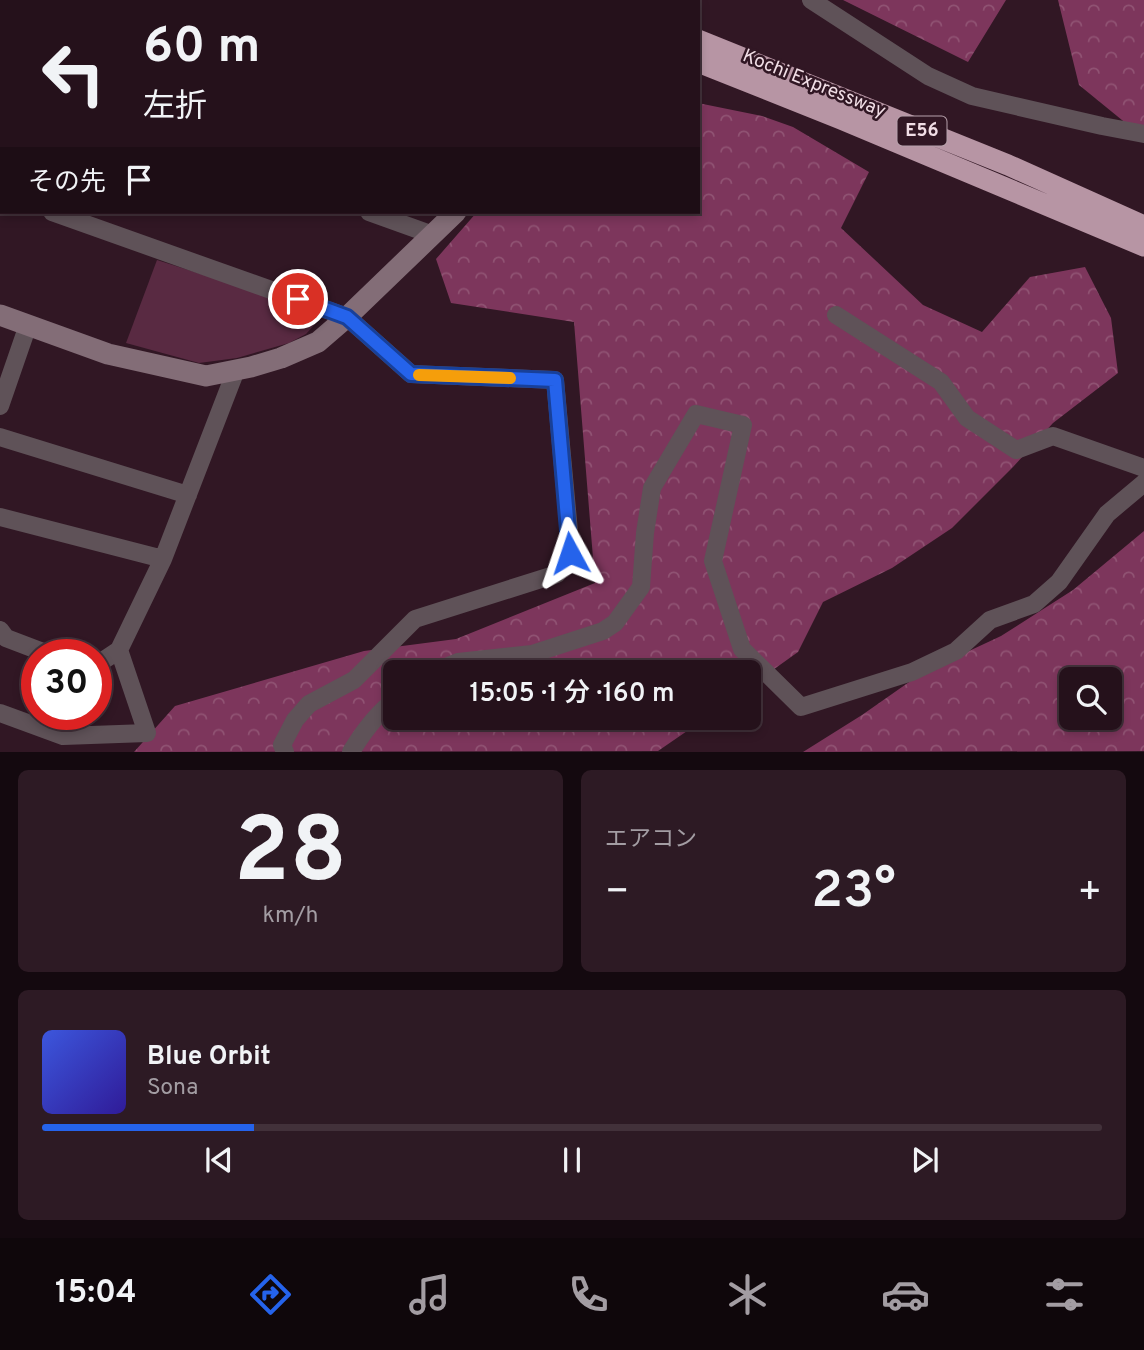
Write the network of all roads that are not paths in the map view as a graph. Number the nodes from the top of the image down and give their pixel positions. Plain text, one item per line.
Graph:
1 (811, 0) edge
2 (700, 41) edge
3 (700, 63) edge
4 (1144, 134) edge
5 (58, 214) edge
6 (375, 214) edge
7 (454, 214) edge
8 (1144, 226) edge
9 (433, 235) junction
10 (1144, 246) edge
11 (0, 315) edge
12 (836, 315) dead end
13 (347, 317) junction
14 (28, 325) junction
15 (236, 370) junction
16 (0, 405) edge
17 (0, 438) edge
18 (1144, 468) edge
19 (1144, 483) edge
20 (188, 495) junction
21 (0, 517) edge
22 (163, 559) junction
23 (0, 630) edge
24 (21, 644) edge
25 (119, 650) junction
26 (112, 655) edge
27 (476, 660) edge
28 (753, 660) edge
29 (761, 668) edge
30 (383, 710) edge
31 (0, 713) edge
32 (285, 751) edge
33 (351, 751) edge

1 - 4 street
2 - 8 highway, E56
3 - 10 highway, Kochi Expressway / E56
5 - 13 street
6 - 9 street
7 - 9 street
9 - 13 street
11 - 14 street
12 - 18 street
13 - 15 street
13 - 32 street
14 - 15 street
14 - 16 street
15 - 20 street
17 - 20 street
19 - 29 street
20 - 22 street
21 - 22 street
22 - 25 street
23 - 24 street
25 - 26 street
25 - 31 street
27 - 28 street
30 - 33 street

